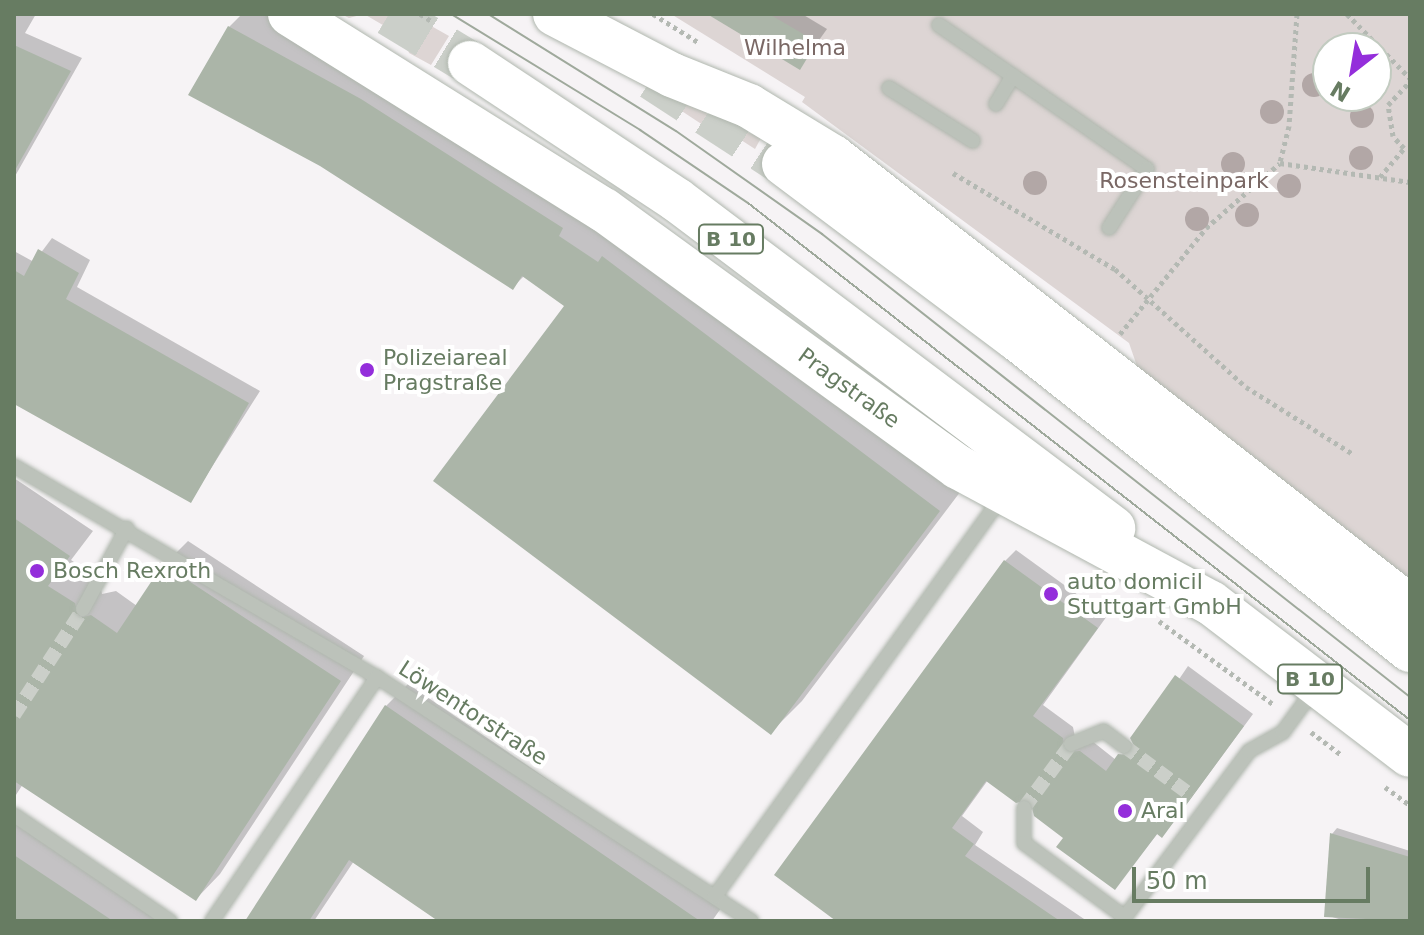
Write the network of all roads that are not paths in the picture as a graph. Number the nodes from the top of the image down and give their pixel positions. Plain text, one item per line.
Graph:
1 (290, 14) edge
2 (555, 14) edge
3 (939, 25) dead end
4 (470, 63) tunnel mouth
5 (1013, 76) junction
6 (889, 88) dead end
7 (996, 104) dead end
8 (973, 141) dead end
9 (784, 164) tunnel mouth
10 (1109, 228) dead end
11 (14, 466) edge
12 (1003, 494) junction
13 (127, 528) junction
14 (1211, 603) junction
15 (1410, 607) edge
16 (83, 609) tunnel mouth
17 (1410, 650) edge
18 (377, 677) junction
19 (1305, 701) junction
20 (1071, 744) tunnel mouth
21 (1124, 746) tunnel mouth
22 (1410, 755) edge
23 (1192, 796) tunnel mouth
24 (1206, 807) junction
25 (1024, 808) tunnel mouth
26 (14, 815) edge
27 (715, 896) junction
28 (1123, 918) edge
29 (170, 921) edge
30 (212, 921) edge
31 (752, 921) edge

1 - 12 main road, Pragstraße
2 - 15 main road
3 - 5 street
4 - 14 main road, B 10
5 - 7 street
5 - 10 street
6 - 8 street
9 - 17 main road
11 - 13 street
12 - 14 main road, Pragstraße
12 - 27 street
13 - 16 street
13 - 18 street
14 - 19 main road, Pragstraße / B 10
18 - 27 street, Löwentorstraße
18 - 30 street, Löwentorstraße
19 - 22 main road, Pragstraße / B 10
19 - 24 street
20 - 21 street
23 - 24 street
24 - 28 street
25 - 28 street
26 - 29 street
27 - 31 street, Löwentorstraße

